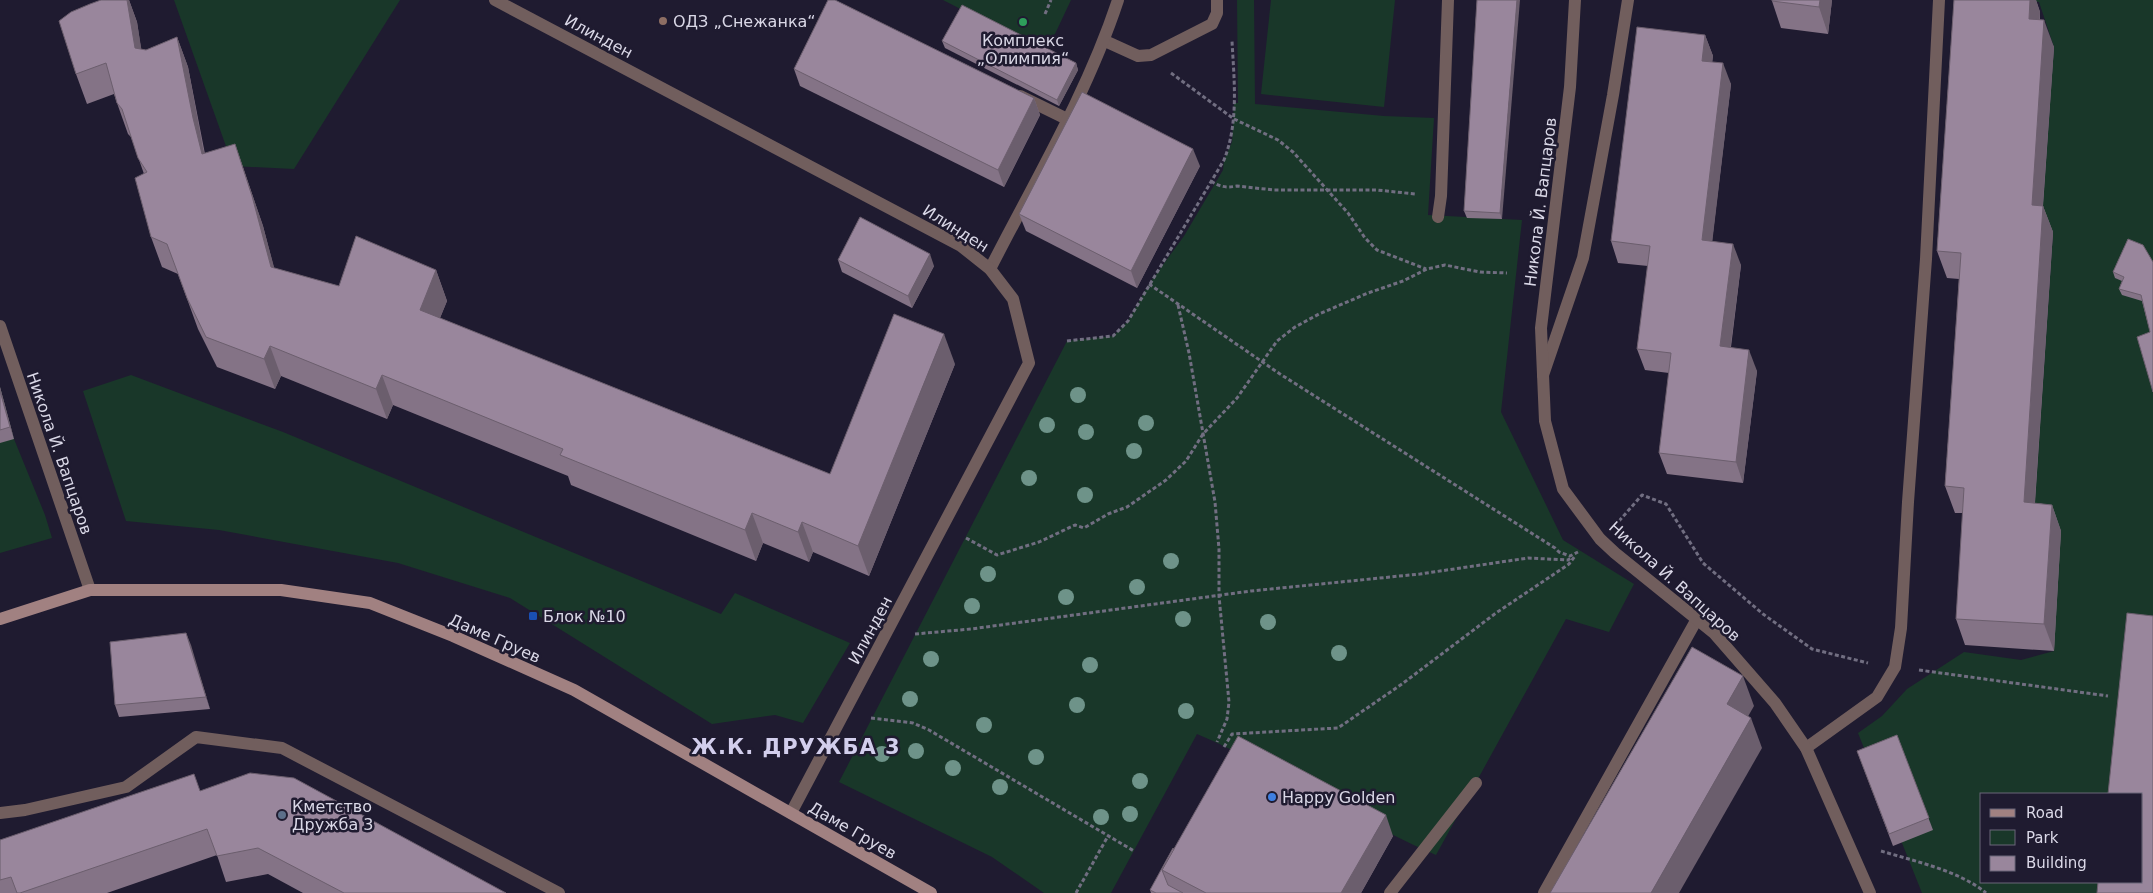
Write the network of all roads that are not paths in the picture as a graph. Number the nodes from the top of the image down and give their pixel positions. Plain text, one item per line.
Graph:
1 (496, 0) edge
2 (1118, 0) edge
3 (1217, 0) edge
4 (1448, 0) edge
5 (1575, 0) edge
6 (1628, 0) edge
7 (1939, 0) edge
8 (1105, 41) junction
9 (1008, 90) edge
10 (1067, 119) junction
11 (1438, 217) dead end
12 (990, 269) junction
13 (0, 326) edge
14 (1542, 377) junction
15 (90, 590) junction
16 (0, 619) edge
17 (1697, 619) junction
18 (1806, 748) junction
19 (1476, 783) dead end
20 (0, 813) edge
21 (791, 813) junction
22 (560, 893) edge
23 (931, 893) edge
24 (1390, 893) edge
25 (1544, 893) edge
26 (1870, 893) edge

1 - 12 street, Илинден
2 - 8 street
3 - 8 street
4 - 11 street
5 - 14 street, Никола Й. Вапцаров
6 - 14 street
7 - 18 street
8 - 10 street
9 - 10 street
10 - 12 street
12 - 21 street, Илинден
13 - 15 street, Никола Й. Вапцаров
14 - 17 street, Никола Й. Вапцаров
15 - 16 main road, Даме Груев
15 - 21 main road, Даме Груев
17 - 18 street, Никола Й. Вапцаров
17 - 25 street
18 - 26 street, Никола Й. Вапцаров
19 - 24 street
20 - 22 street
21 - 23 main road, Даме Груев

